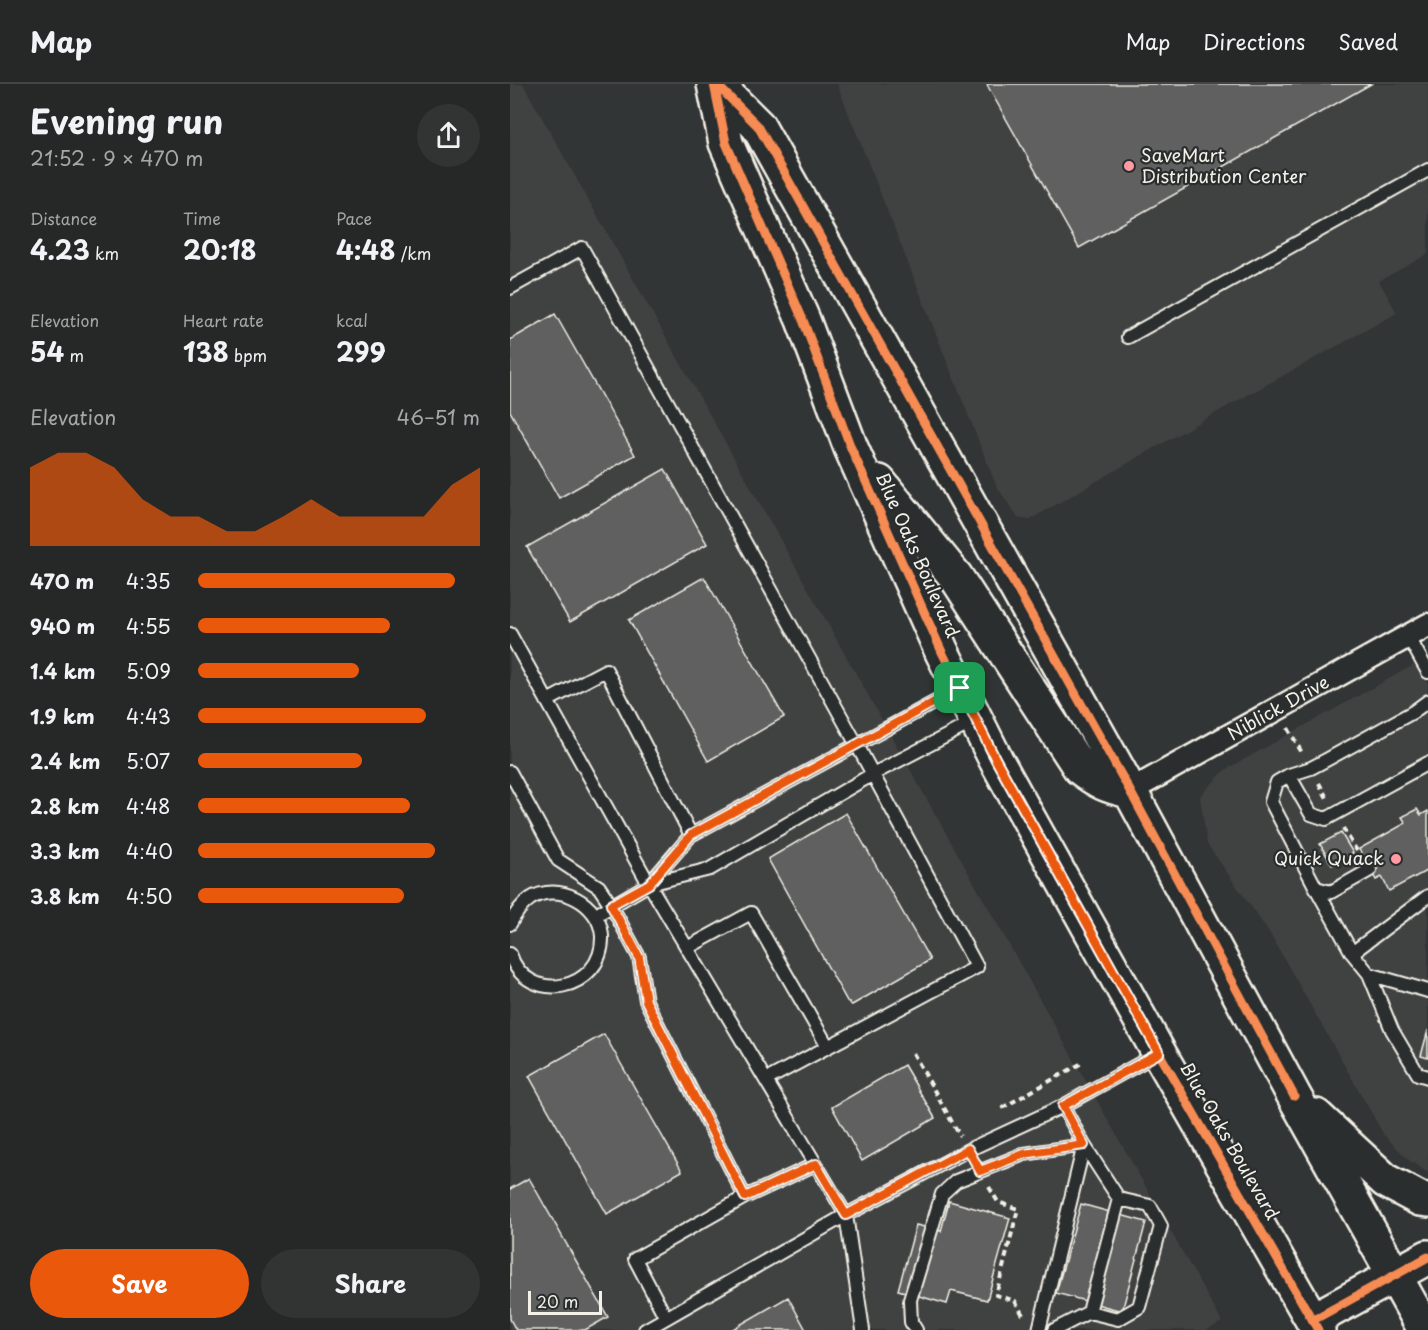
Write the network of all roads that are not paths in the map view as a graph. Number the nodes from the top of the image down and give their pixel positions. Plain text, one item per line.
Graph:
1 (715, 84) edge
2 (1428, 170) edge
3 (510, 288) edge
4 (1128, 337) dead end
5 (851, 448) junction
6 (1428, 626) edge
7 (510, 634) edge
8 (1408, 636) junction
9 (1428, 672) edge
10 (960, 688) junction
11 (547, 700) junction
12 (1428, 701) edge
13 (976, 720) junction
14 (857, 745) junction
15 (1428, 763) edge
16 (510, 772) edge
17 (873, 774) junction
18 (1289, 775) junction
19 (1130, 791) junction
20 (691, 835) junction
21 (1370, 870) dead end
22 (649, 884) junction
23 (1316, 888) junction
24 (1428, 896) edge
25 (611, 905) junction
26 (596, 915) junction
27 (510, 924) edge
28 (687, 948) junction
29 (1352, 953) junction
30 (510, 954) edge
31 (1369, 974) junction
32 (1428, 991) edge
33 (828, 1047) junction
34 (1159, 1053) junction
35 (1428, 1077) edge
36 (766, 1080) junction
37 (1294, 1096) junction
38 (1063, 1106) junction
39 (1084, 1145) junction
40 (816, 1164) junction
41 (745, 1197) junction
42 (1119, 1199) junction
43 (1428, 1200) edge
44 (846, 1215) junction
45 (1428, 1257) edge
46 (1394, 1276) junction
47 (1089, 1312) junction
48 (666, 1318) junction
49 (1316, 1325) edge
50 (1419, 1325) edge
51 (645, 1330) edge
52 (863, 1330) edge
53 (916, 1330) edge
54 (1039, 1330) edge
55 (1054, 1330) edge

1 - 5 main road, Blue Oaks Boulevard
1 - 19 main road, Blue Oaks Boulevard
2 - 4 lane
3 - 14 lane
5 - 10 main road, Blue Oaks Boulevard
5 - 19 main road
6 - 8 street, Niblick Drive
7 - 11 lane
8 - 9 lane
8 - 19 street, Niblick Drive
10 - 13 main road, Blue Oaks Boulevard
10 - 14 lane
11 - 20 lane
11 - 22 lane
12 - 18 lane
13 - 17 lane
13 - 34 main road, Blue Oaks Boulevard
14 - 17 lane
14 - 20 lane
15 - 18 lane
16 - 25 lane
17 - 22 lane
17 - 33 lane
18 - 23 lane
19 - 37 main road, Blue Oaks Boulevard
20 - 22 lane
21 - 23 lane
22 - 25 lane
22 - 28 lane
23 - 29 lane
24 - 29 lane
25 - 26 lane
25 - 41 lane
26 - 27 lane
26 - 30 lane
28 - 33 lane
28 - 36 lane
29 - 31 lane
31 - 32 lane
31 - 35 lane
33 - 36 lane
34 - 38 lane
34 - 49 main road, Blue Oaks Boulevard
36 - 40 lane
37 - 43 main road
37 - 46 main road, Blue Oaks Boulevard
38 - 39 lane
38 - 44 lane
39 - 42 lane
39 - 53 lane
39 - 54 lane
40 - 41 lane
40 - 44 lane
41 - 48 lane
42 - 47 lane
42 - 47 lane
44 - 48 lane
44 - 52 lane
45 - 46 main road
46 - 49 main road
46 - 50 main road, Blue Oaks Boulevard
47 - 55 lane
48 - 51 lane

